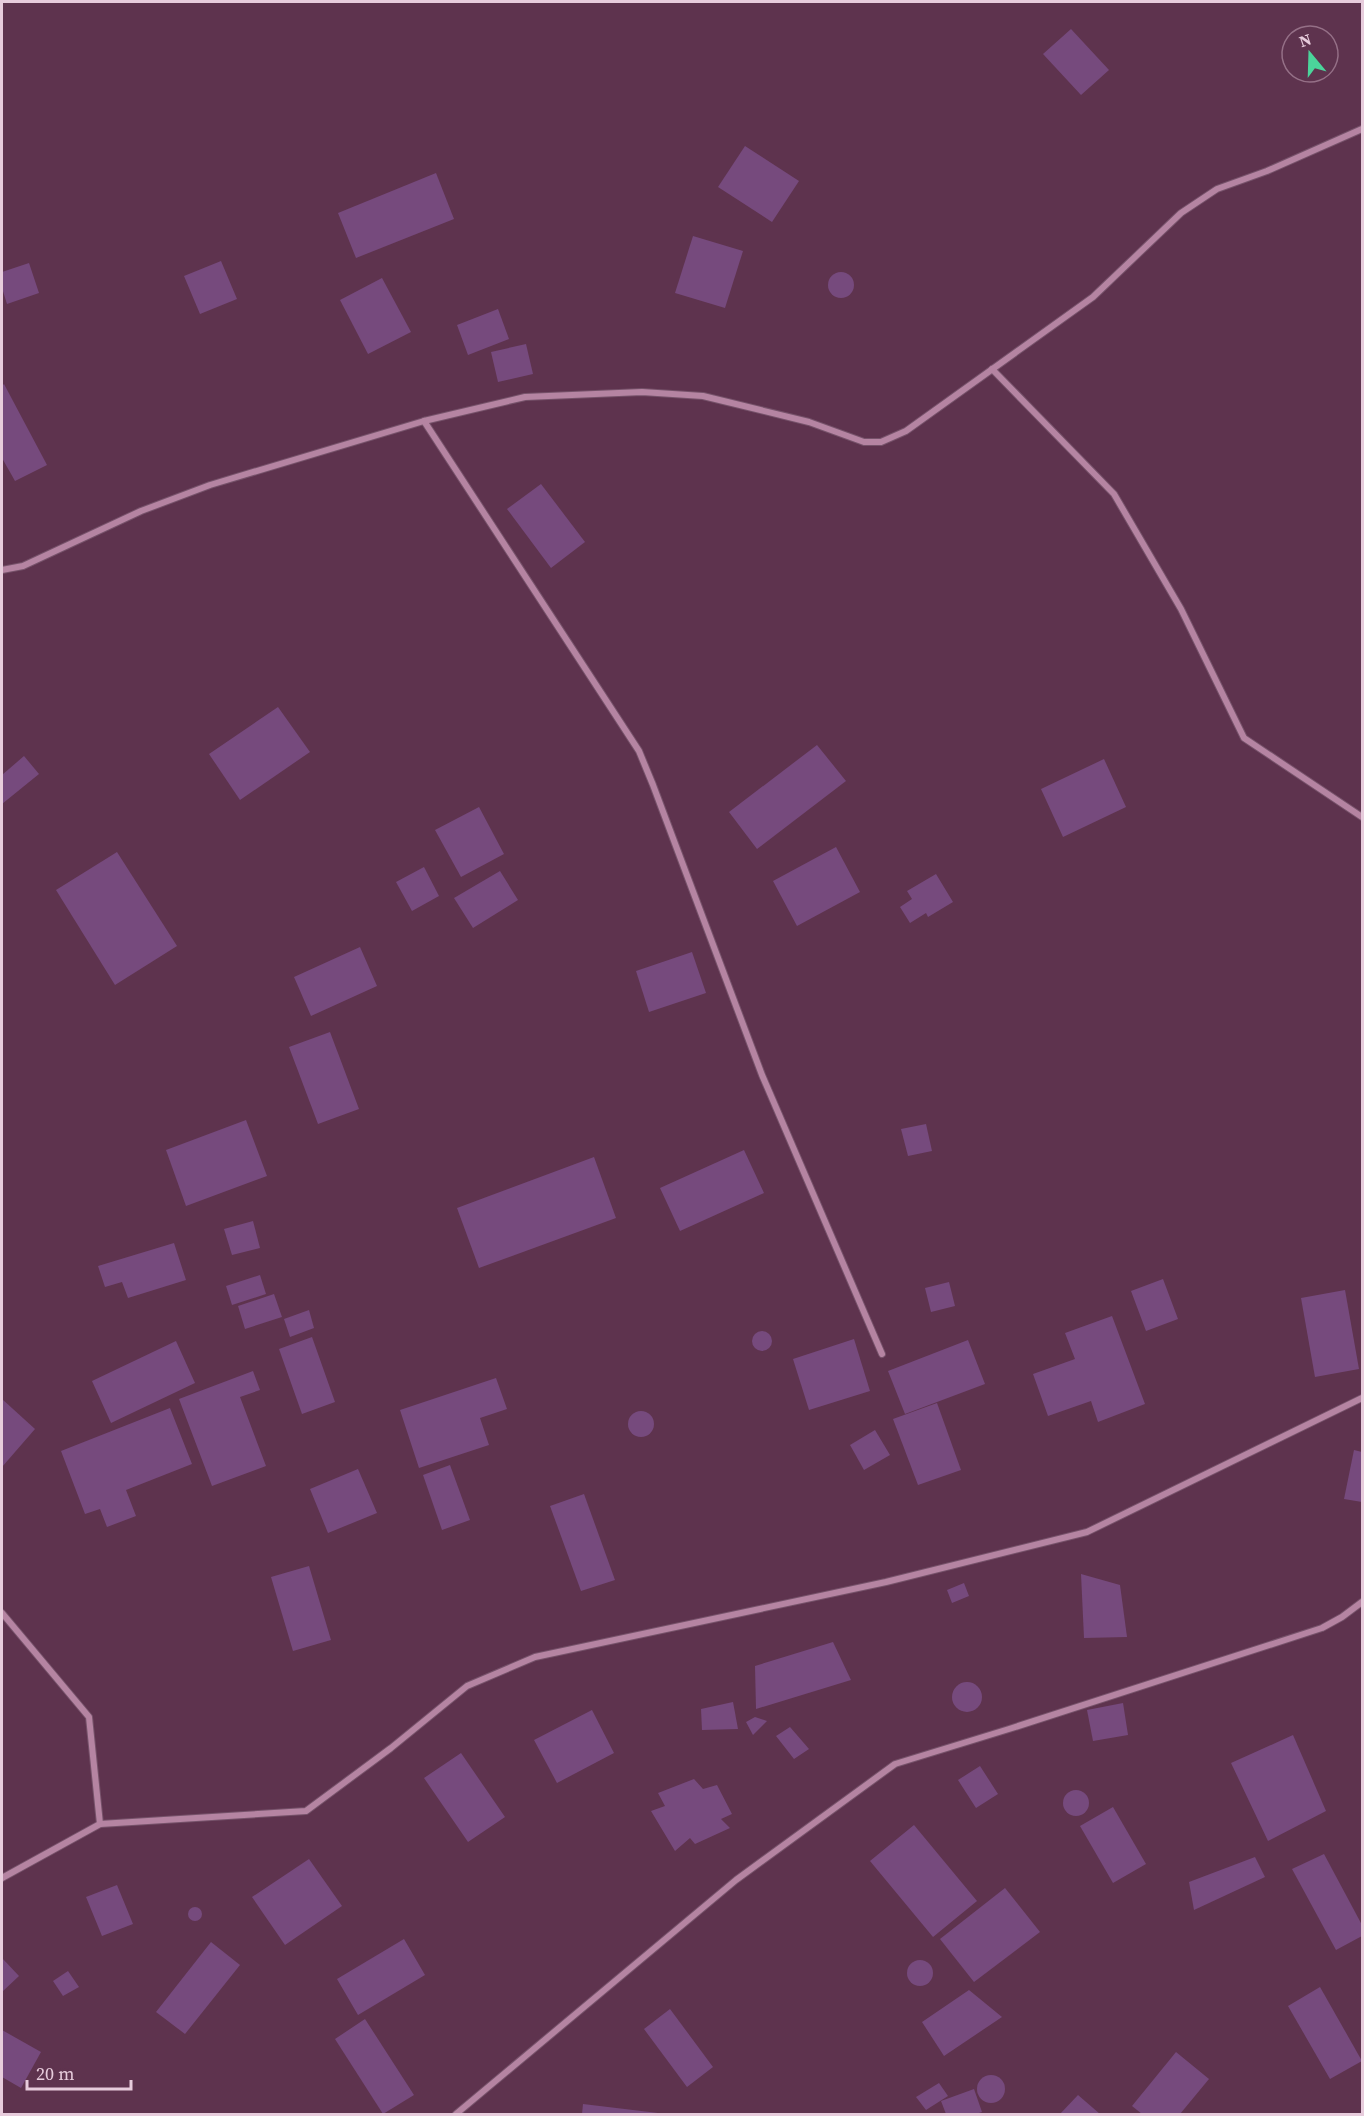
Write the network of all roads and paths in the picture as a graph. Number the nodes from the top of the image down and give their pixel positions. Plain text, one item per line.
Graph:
1 (1362, 129) edge
2 (992, 369) junction
3 (424, 421) junction
4 (2, 570) edge
5 (1362, 817) edge
6 (882, 1354) dead end
7 (1362, 1398) edge
8 (1362, 1602) edge
9 (2, 1613) edge
10 (100, 1824) junction
11 (2, 1878) edge
12 (456, 2115) edge

1 - 2 street
2 - 3 street
2 - 5 street
3 - 4 street
3 - 6 street
7 - 10 street
8 - 12 street
9 - 10 street
10 - 11 street

